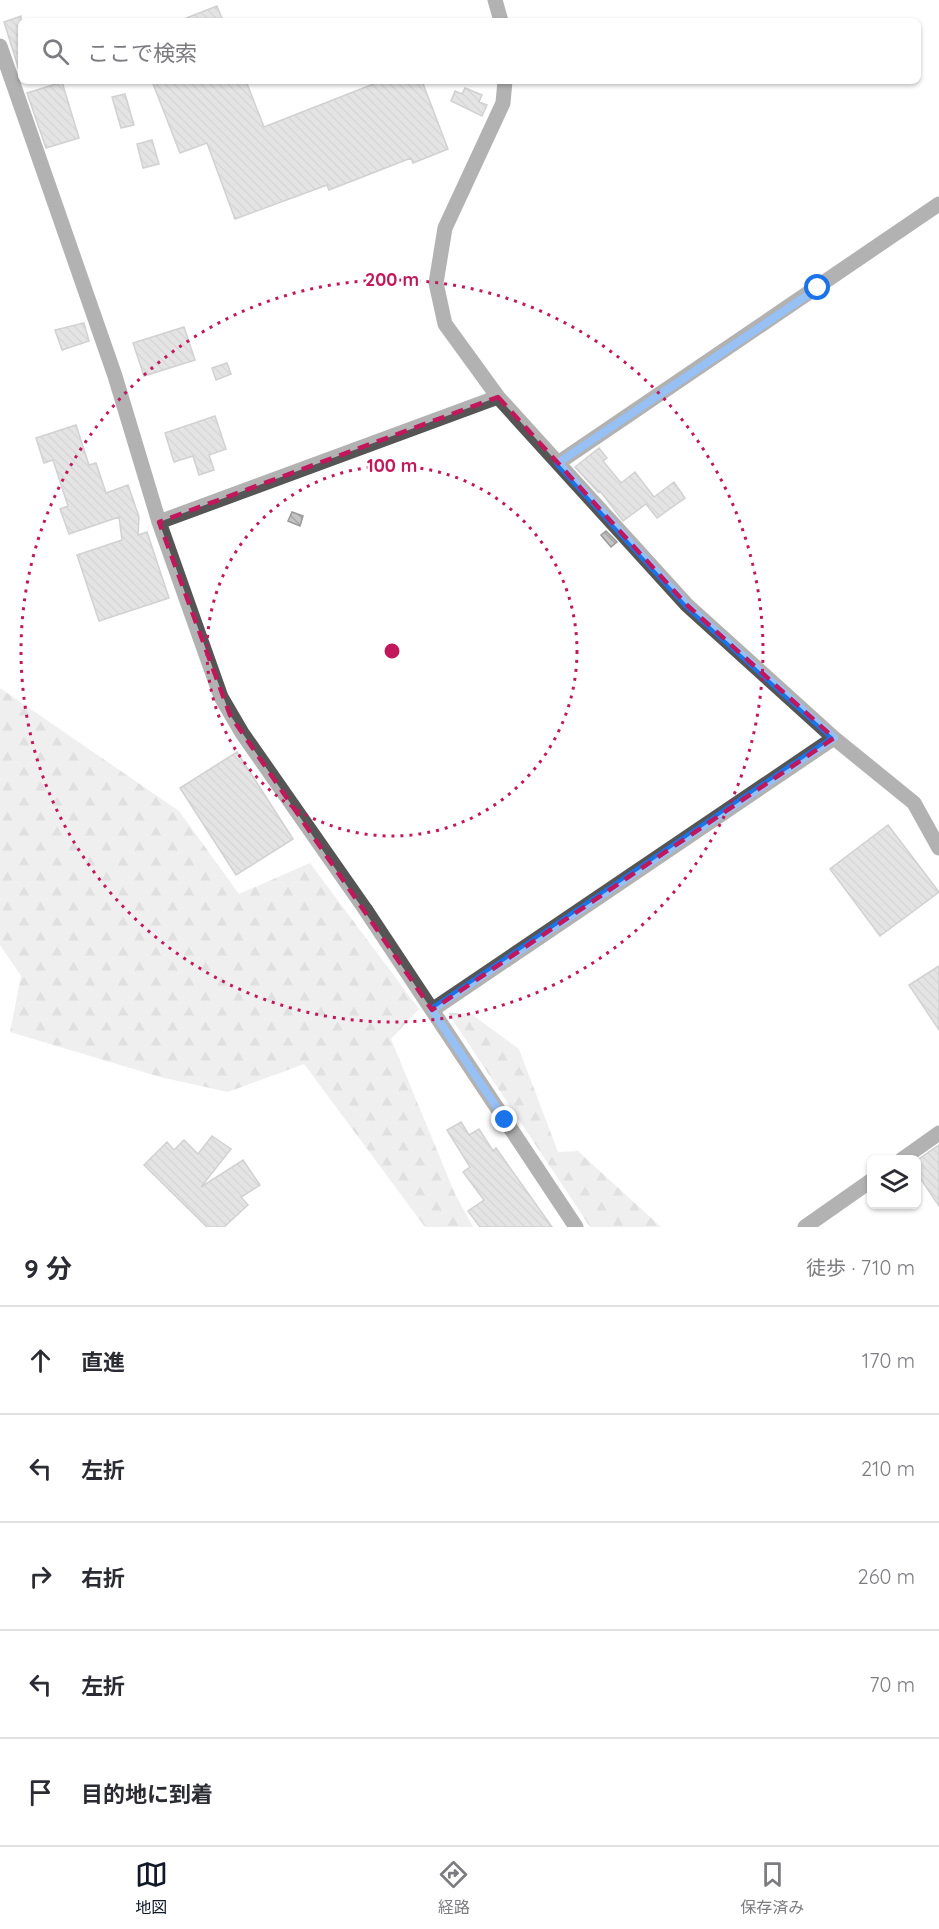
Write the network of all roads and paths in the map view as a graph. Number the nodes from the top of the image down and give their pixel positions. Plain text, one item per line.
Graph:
1 (495, 0) edge
2 (500, 18) edge
3 (0, 46) edge
4 (505, 84) edge
5 (939, 204) edge
6 (498, 397) junction
7 (558, 463) junction
8 (159, 522) junction
9 (834, 738) junction
10 (939, 848) edge
11 (432, 1010) junction
12 (939, 1133) edge
13 (909, 1155) edge
14 (867, 1184) edge
15 (576, 1227) edge
16 (805, 1227) edge

1 - 2 street
3 - 8 street
4 - 6 street
5 - 7 street
6 - 7 street
6 - 8 street
7 - 9 street
8 - 11 street
9 - 10 street
9 - 11 street
11 - 15 street
12 - 13 street
14 - 16 street

